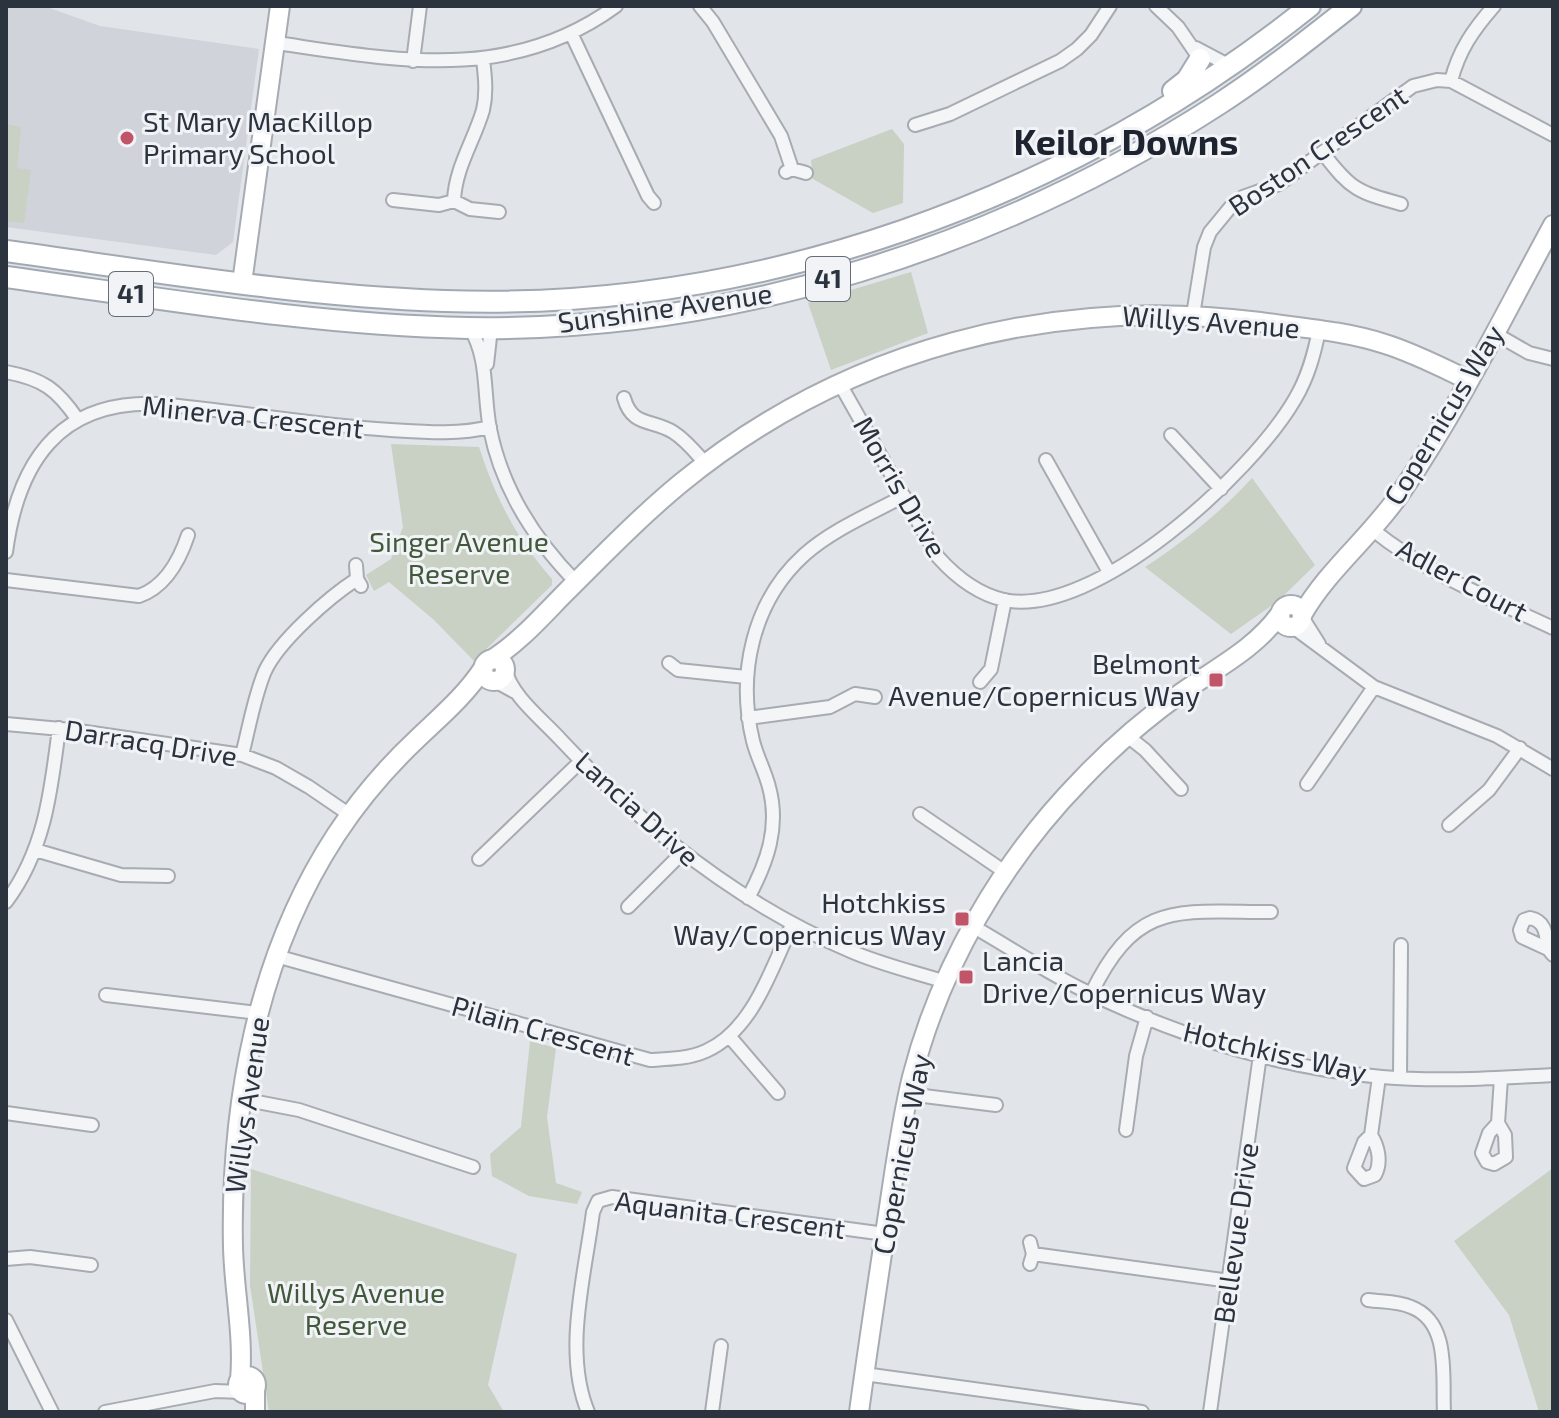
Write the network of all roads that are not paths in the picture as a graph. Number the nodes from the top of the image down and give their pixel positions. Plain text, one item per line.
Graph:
1 (280, 6) edge
2 (420, 6) edge
3 (616, 6) edge
4 (700, 6) edge
5 (1110, 6) edge
6 (1310, 6) edge
7 (1319, 6) edge
8 (1351, 6) edge
9 (1494, 6) edge
10 (1159, 7) edge
11 (1289, 23) junction
12 (1318, 32) junction
13 (571, 33) junction
14 (276, 43) junction
15 (1197, 53) junction
16 (483, 59) junction
17 (413, 61) junction
18 (1222, 72) junction
19 (1451, 81) junction
20 (915, 125) dead end
21 (1553, 135) edge
22 (1112, 138) junction
23 (1323, 153) junction
24 (806, 173) dead end
25 (393, 200) dead end
26 (454, 201) junction
27 (648, 201) dead end
28 (1401, 204) dead end
29 (502, 212) dead end
30 (1553, 225) edge
31 (6, 251) edge
32 (12, 279) edge
33 (242, 283) junction
34 (380, 298) junction
35 (239, 308) junction
36 (1193, 315) junction
37 (470, 328) junction
38 (491, 328) junction
39 (1319, 330) junction
40 (1494, 333) junction
41 (1553, 359) edge
42 (6, 372) edge
43 (486, 375) junction
44 (1468, 380) junction
45 (840, 384) junction
46 (622, 408) dead end
47 (78, 420) junction
48 (490, 427) junction
49 (1171, 435) dead end
50 (1046, 460) dead end
51 (706, 464) junction
52 (1221, 489) junction
53 (904, 496) junction
54 (1373, 530) junction
55 (189, 544) dead end
56 (6, 552) edge
57 (1109, 572) junction
58 (358, 577) dead end
59 (6, 580) edge
60 (576, 582) junction
61 (1005, 600) junction
62 (1293, 617) junction
63 (1553, 628) edge
64 (991, 669) junction
65 (494, 671) junction
66 (746, 677) junction
67 (1002, 679) dead end
68 (980, 682) dead end
69 (670, 683) dead end
70 (1374, 687) junction
71 (875, 697) dead end
72 (6, 716) edge
73 (748, 718) junction
74 (6, 724) edge
75 (33, 725) junction
76 (59, 728) junction
77 (1126, 735) junction
78 (1520, 748) junction
79 (242, 755) junction
80 (581, 761) junction
81 (1553, 769) edge
82 (1307, 784) dead end
83 (1181, 789) dead end
84 (920, 814) dead end
85 (350, 815) junction
86 (1449, 825) dead end
87 (35, 850) junction
88 (682, 853) junction
89 (479, 859) dead end
90 (1005, 872) junction
91 (168, 876) dead end
92 (12, 882) edge
93 (748, 898) junction
94 (6, 902) edge
95 (628, 907) dead end
96 (1271, 912) dead end
97 (792, 925) junction
98 (974, 927) junction
99 (1401, 945) dead end
100 (276, 956) junction
101 (946, 982) junction
102 (1091, 994) junction
103 (106, 995) dead end
104 (258, 1013) junction
105 (1147, 1017) junction
106 (730, 1037) junction
107 (1260, 1055) junction
108 (1553, 1075) edge
109 (1379, 1077) junction
110 (1400, 1078) junction
111 (1501, 1078) junction
112 (778, 1093) dead end
113 (908, 1094) junction
114 (242, 1099) junction
115 (996, 1105) dead end
116 (6, 1113) edge
117 (1498, 1123) dead end
118 (92, 1125) dead end
119 (1126, 1130) dead end
120 (1371, 1135) dead end
121 (473, 1167) dead end
122 (885, 1234) junction
123 (1031, 1253) dead end
124 (6, 1259) edge
125 (91, 1265) dead end
126 (1230, 1281) junction
127 (1368, 1300) dead end
128 (6, 1320) edge
129 (721, 1346) dead end
130 (864, 1374) junction
131 (245, 1385) junction
132 (1083, 1408) edge
133 (52, 1412) edge
134 (105, 1412) edge
135 (253, 1412) edge
136 (588, 1412) edge
137 (712, 1412) edge
138 (859, 1412) edge
139 (1142, 1412) edge
140 (1210, 1412) edge
141 (1444, 1412) edge

1 - 14 street
2 - 17 street
3 - 13 street
4 - 24 street
5 - 20 street
6 - 11 main road, Sunshine Avenue / 41
7 - 11 main road
8 - 12 main road, Sunshine Avenue / 41
9 - 19 street
10 - 15 street
11 - 18 main road, Sunshine Avenue / 41
12 - 18 main road
12 - 38 main road, Sunshine Avenue / 41
13 - 16 street
13 - 27 street
14 - 17 street
14 - 33 street
15 - 18 street
15 - 18 street
15 - 22 main road
16 - 17 street
16 - 26 street
18 - 22 main road, Sunshine Avenue / 41
19 - 21 street
19 - 23 street, Boston Crescent
22 - 34 main road, Sunshine Avenue / 41
23 - 28 street
23 - 36 street, Boston Crescent
25 - 26 street
26 - 29 street
30 - 40 street, Copernicus Way
31 - 33 main road, Sunshine Avenue / 41
32 - 35 main road, Sunshine Avenue / 41
33 - 34 main road, Sunshine Avenue / 41
33 - 35 main road
34 - 38 main road
35 - 37 main road, Sunshine Avenue / 41
36 - 39 street, Willys Avenue
36 - 45 street, Willys Avenue
37 - 38 main road, Sunshine Avenue / 41
37 - 43 street
38 - 43 street
39 - 44 street, Willys Avenue
39 - 52 street, Morris Drive
40 - 41 street
40 - 44 street, Copernicus Way
42 - 47 street
43 - 48 street
44 - 54 street, Copernicus Way
45 - 51 street, Willys Avenue
45 - 53 street, Morris Drive
46 - 51 street
47 - 48 street, Minerva Crescent
47 - 56 street, Minerva Crescent
48 - 60 street
49 - 52 street
50 - 57 street
51 - 60 street, Willys Avenue
52 - 57 street, Morris Drive
53 - 61 street, Morris Drive
53 - 66 street
54 - 62 street, Copernicus Way
54 - 63 street, Adler Court
55 - 59 street
57 - 61 street, Morris Drive
58 - 79 street
60 - 65 street, Willys Avenue
61 - 64 street
62 - 70 street
62 - 77 street, Copernicus Way
64 - 67 street
64 - 68 street
65 - 80 street, Lancia Drive
65 - 85 street, Willys Avenue
66 - 69 street
66 - 73 street
70 - 78 street
70 - 82 street
71 - 73 street
72 - 75 street, Darracq Drive
73 - 93 street
74 - 75 street, Darracq Drive
75 - 76 street, Darracq Drive
76 - 79 street, Darracq Drive
76 - 87 street
77 - 83 street
77 - 90 street, Copernicus Way
78 - 81 street
78 - 86 street
79 - 85 street, Darracq Drive
80 - 88 street, Lancia Drive
80 - 89 street
84 - 90 street
85 - 100 street, Willys Avenue
87 - 91 street
87 - 92 street
88 - 93 street, Lancia Drive
88 - 95 street
90 - 98 street, Copernicus Way
92 - 94 street
93 - 97 street, Lancia Drive
96 - 102 street
97 - 101 street, Lancia Drive
97 - 106 street, Pilain Crescent
98 - 101 street, Copernicus Way
98 - 102 street, Hotchkiss Way
99 - 110 street
100 - 104 street, Willys Avenue
100 - 106 street, Pilain Crescent
101 - 113 street, Copernicus Way
102 - 105 street, Hotchkiss Way
103 - 104 street
104 - 114 street, Willys Avenue
105 - 107 street, Hotchkiss Way
105 - 119 street
106 - 112 street
107 - 109 street, Hotchkiss Way
107 - 126 street, Bellevue Drive
108 - 111 street, Hotchkiss Way
109 - 110 street, Hotchkiss Way
109 - 120 street
110 - 111 street, Hotchkiss Way
111 - 117 street
113 - 115 street
113 - 122 street, Copernicus Way
114 - 121 street
114 - 131 street, Willys Avenue
116 - 118 street
122 - 130 street, Copernicus Way
122 - 136 street, Aquanita Crescent
123 - 126 street
124 - 125 street
126 - 140 street, Bellevue Drive
127 - 141 street
128 - 133 street
129 - 137 street
130 - 132 street
130 - 138 street, Copernicus Way
131 - 134 street
131 - 135 street, Willys Avenue
132 - 139 street

